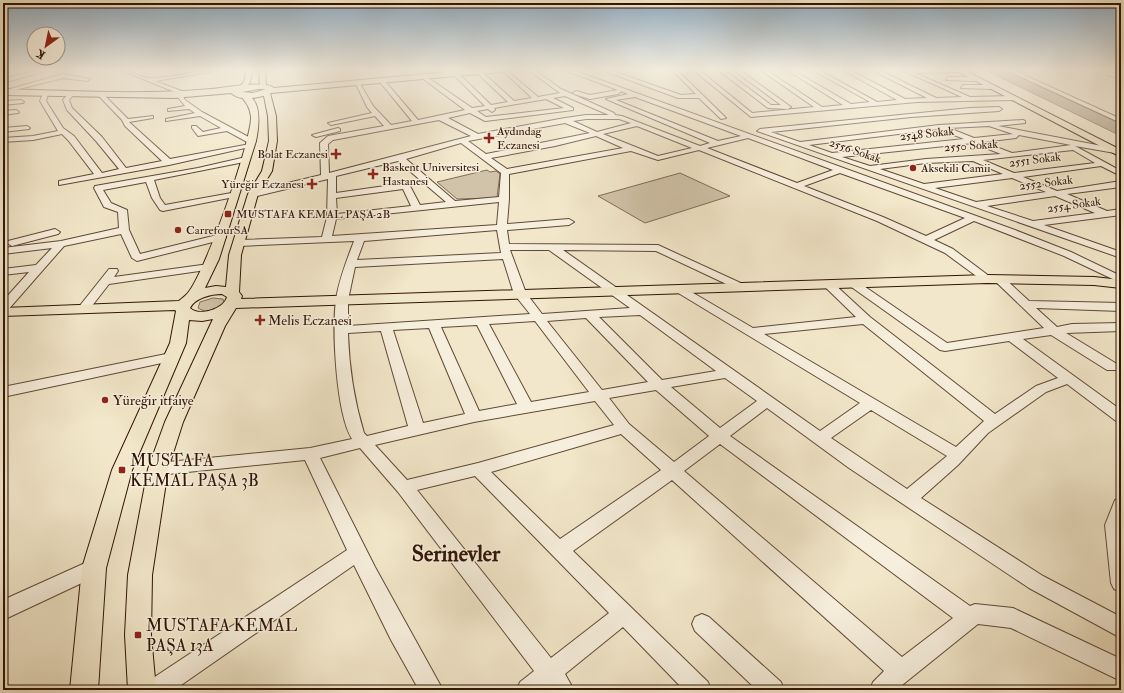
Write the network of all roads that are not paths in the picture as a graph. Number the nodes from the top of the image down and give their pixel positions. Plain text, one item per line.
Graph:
1 (43, 101) edge
2 (66, 101) edge
3 (107, 101) edge
4 (183, 101) edge
5 (251, 101) edge
6 (269, 101) edge
7 (367, 101) edge
8 (399, 101) edge
9 (457, 101) edge
10 (482, 101) edge
11 (523, 101) edge
12 (540, 101) edge
13 (555, 101) edge
14 (582, 101) edge
15 (615, 101) edge
16 (644, 101) edge
17 (655, 101) edge
18 (667, 101) edge
19 (704, 101) edge
20 (734, 101) edge
21 (762, 101) edge
22 (780, 101) edge
23 (810, 101) edge
24 (842, 101) edge
25 (870, 101) edge
26 (910, 101) edge
27 (920, 101) edge
28 (987, 101) edge
29 (1019, 101) edge
30 (1036, 101) edge
31 (1079, 101) edge
32 (21, 102) dead end
33 (906, 102) joint
34 (514, 103) junction
35 (3, 104) edge
36 (875, 104) junction
37 (624, 105) junction
38 (667, 105) junction
39 (850, 106) junction
40 (190, 107) junction
41 (487, 107) junction
42 (788, 107) junction
43 (818, 107) junction
44 (370, 108) junction
45 (362, 109) dead end
46 (571, 109) junction
47 (1096, 109) junction
48 (1115, 109) dead end
49 (170, 110) dead end
50 (809, 110) junction
51 (470, 111) junction
52 (557, 111) junction
53 (604, 111) junction
54 (640, 111) junction
55 (944, 111) junction
56 (16, 112) dead end
57 (684, 112) junction
58 (1005, 112) junction
59 (3, 113) edge
60 (202, 114) junction
61 (340, 114) dead end
62 (376, 114) junction
63 (535, 114) junction
64 (910, 116) junction
65 (151, 117) dead end
66 (325, 117) dead end
67 (589, 117) junction
68 (620, 117) junction
69 (503, 118) junction
70 (435, 119) junction
71 (657, 119) junction
72 (703, 119) junction
73 (168, 120) dead end
74 (566, 120) junction
75 (125, 121) junction
76 (383, 121) junction
77 (1121, 121) edge
78 (416, 122) junction
79 (722, 122) junction
80 (331, 123) dead end
81 (843, 123) junction
82 (982, 123) junction
83 (637, 124) junction
84 (1030, 125) junction
85 (674, 126) junction
86 (194, 127) dead end
87 (389, 127) junction
88 (939, 127) junction
89 (26, 128) dead end
90 (228, 129) junction
91 (3, 130) edge
92 (760, 131) junction
93 (64, 132) junction
94 (692, 133) junction
95 (550, 134) junction
96 (598, 134) junction
97 (316, 135) dead end
98 (870, 135) junction
99 (1026, 135) junction
100 (477, 136) junction
101 (749, 136) junction
102 (3, 140) edge
103 (462, 140) junction
104 (510, 141) junction
105 (974, 141) junction
106 (1062, 142) junction
107 (251, 143) junction
108 (720, 144) junction
109 (797, 144) junction
110 (1121, 144) edge
111 (18, 145) dead end
112 (3, 147) edge
113 (701, 148) junction
114 (898, 148) junction
115 (1074, 148) junction
116 (631, 149) junction
117 (577, 150) junction
118 (1118, 152) edge
119 (1011, 155) junction
120 (831, 156) junction
121 (484, 157) junction
122 (400, 158) junction
123 (246, 159) junction
124 (974, 159) junction
125 (169, 162) junction
126 (926, 162) junction
127 (1102, 164) junction
128 (870, 169) junction
129 (840, 170) junction
130 (124, 171) junction
131 (505, 172) junction
132 (1121, 174) edge
133 (1011, 175) junction
134 (100, 176) junction
135 (328, 176) junction
136 (83, 179) junction
137 (149, 179) junction
138 (427, 181) junction
139 (62, 183) dead end
140 (1121, 184) edge
141 (798, 185) junction
142 (406, 186) junction
143 (922, 187) junction
144 (87, 189) dead end
145 (234, 194) junction
146 (253, 194) junction
147 (1056, 194) junction
148 (331, 196) junction
149 (504, 199) junction
150 (454, 204) junction
151 (974, 205) junction
152 (417, 208) junction
153 (1121, 212) edge
154 (1106, 214) junction
155 (332, 217) junction
156 (972, 218) junction
157 (570, 222) dead end
158 (1030, 224) junction
159 (502, 227) junction
160 (124, 230) junction
161 (55, 232) dead end
162 (221, 237) junction
163 (360, 238) junction
164 (326, 239) junction
165 (926, 240) junction
166 (239, 243) junction
167 (61, 244) junction
168 (3, 246) edge
169 (551, 247) junction
170 (3, 251) edge
171 (506, 251) junction
172 (1121, 255) edge
173 (350, 264) junction
174 (209, 267) junction
175 (40, 268) junction
176 (113, 271) dead end
177 (3, 272) edge
178 (993, 279) junction
179 (1121, 280) edge
180 (106, 281) junction
181 (828, 284) junction
182 (854, 284) junction
183 (1121, 284) edge
184 (742, 287) junction
185 (679, 289) junction
186 (616, 292) junction
187 (520, 294) junction
188 (342, 300) junction
189 (230, 302) junction
190 (1026, 304) junction
191 (186, 305) junction
192 (1121, 307) edge
193 (3, 308) edge
194 (84, 308) junction
195 (640, 311) junction
196 (3, 312) edge
197 (590, 315) junction
198 (539, 318) junction
199 (866, 320) junction
200 (481, 321) junction
201 (433, 324) junction
202 (1121, 326) edge
203 (386, 327) junction
204 (342, 330) junction
205 (1054, 331) junction
206 (749, 332) junction
207 (1013, 338) junction
208 (171, 357) junction
209 (1112, 367) dead end
210 (727, 373) junction
211 (1068, 379) junction
212 (660, 386) junction
213 (3, 392) edge
214 (599, 396) junction
215 (766, 400) junction
216 (869, 404) junction
217 (527, 409) junction
218 (474, 417) junction
219 (1121, 417) edge
220 (995, 422) junction
221 (624, 428) junction
222 (417, 430) junction
223 (719, 436) junction
224 (819, 439) junction
225 (362, 441) junction
226 (310, 454) junction
227 (958, 455) junction
228 (158, 469) junction
229 (478, 469) junction
230 (674, 471) junction
231 (404, 487) junction
232 (908, 499) junction
233 (1121, 505) edge
234 (559, 550) junction
235 (357, 553) junction
236 (94, 568) junction
237 (1121, 583) edge
238 (3, 610) edge
239 (623, 614) junction
240 (970, 618) junction
241 (702, 624) dead end
242 (1121, 628) edge
243 (1121, 670) edge
244 (901, 671) junction
245 (549, 673) junction
246 (84, 690) edge
247 (142, 690) edge
248 (155, 690) edge
249 (432, 690) edge
250 (528, 690) edge
251 (563, 690) edge
252 (700, 690) edge
253 (773, 690) edge
254 (881, 690) edge

1 - 93 street
2 - 130 street
3 - 75 street
4 - 40 street
5 - 107 main road
6 - 146 main road
7 - 44 street
8 - 78 street
9 - 51 street
10 - 41 street
11 - 34 street
12 - 52 street
13 - 46 street
14 - 53 street
15 - 37 street
16 - 37 street
17 - 38 street
18 - 79 street, 2556 Sokak
19 - 79 street
20 - 50 street
21 - 42 street
22 - 42 street
23 - 43 street
24 - 39 street
25 - 36 street
26 - 33 street
27 - 55 street
28 - 58 street
29 - 118 main road
30 - 110 main road
31 - 47 street
32 - 35 street
33 - 36 street
34 - 41 street
34 - 63 street
36 - 39 street
36 - 64 street
37 - 54 street
38 - 54 street
38 - 57 street
39 - 43 street
40 - 49 street
40 - 60 street
41 - 51 street
41 - 69 street
42 - 43 street
43 - 50 street
44 - 45 street
44 - 62 street
46 - 52 street
46 - 67 street
47 - 48 street
47 - 77 street
50 - 81 street
51 - 69 street
51 - 70 street
52 - 63 street
53 - 67 street
53 - 68 street
54 - 71 street
55 - 58 street
55 - 64 street
55 - 82 street
56 - 59 street
57 - 71 street
57 - 72 street
58 - 84 street
60 - 73 street
60 - 90 street
61 - 66 street
62 - 76 street
62 - 80 street
63 - 69 street
64 - 81 street
64 - 88 street
65 - 75 street
67 - 68 street
67 - 74 street
68 - 83 street
70 - 78 street
70 - 100 street
71 - 85 street
72 - 79 street
72 - 85 street
74 - 95 street
74 - 96 street
75 - 125 street
76 - 87 street
76 - 97 street
78 - 87 street
79 - 92 street, 2556 Sokak
79 - 94 street
79 - 101 street
81 - 92 street
81 - 98 street
82 - 84 street
82 - 88 street
82 - 99 street
83 - 96 street
83 - 113 street
84 - 106 street
85 - 94 street
86 - 90 street
87 - 135 street
88 - 98 street
88 - 105 street
89 - 91 street
90 - 107 street
92 - 109 street, 2556 Sokak
93 - 102 street
93 - 134 street
94 - 108 street
95 - 104 street
95 - 104 street
95 - 117 street
96 - 116 street
96 - 117 street
98 - 109 street
98 - 114 street
99 - 105 street, 2548 Sokak
99 - 106 street
100 - 103 street
100 - 104 street
101 - 108 street
101 - 129 street
103 - 121 street
103 - 122 street
104 - 121 street
105 - 114 street, 2548 Sokak
105 - 119 street
106 - 115 street
106 - 118 street
107 - 123 main road
107 - 125 street
108 - 113 street
109 - 120 street, 2556 Sokak
111 - 112 street
113 - 116 street
113 - 141 street
114 - 120 street, 2548 Sokak
114 - 126 street
115 - 119 street, 2550 Sokak
115 - 127 street
116 - 117 street
117 - 131 street
119 - 124 street, 2550 Sokak
120 - 128 street, 2556 Sokak
121 - 131 street
122 - 135 street
122 - 138 street
123 - 137 street
123 - 145 main road
124 - 126 street, 2550 Sokak
124 - 133 street
125 - 130 street
126 - 128 street, 2550 Sokak
127 - 132 street
127 - 133 street, 2551 Sokak
128 - 143 street, 2556 Sokak
129 - 141 street
129 - 156 street
130 - 134 street
131 - 149 street
133 - 143 street, 2551 Sokak
133 - 147 street
134 - 136 street
135 - 146 street
135 - 148 street
136 - 139 street
136 - 144 street
137 - 145 street
137 - 160 street
138 - 142 street
138 - 150 street
140 - 147 street, 2552 Sokak
141 - 165 street
142 - 148 street
142 - 152 street
143 - 151 street, 2556 Sokak
145 - 162 main road
146 - 166 main road
147 - 151 street, 2552 Sokak
147 - 154 street
148 - 155 street
149 - 150 street
149 - 159 street
150 - 152 street
151 - 158 street, 2556 Sokak
152 - 155 street
153 - 154 street, 2554 Sokak
154 - 158 street, 2554 Sokak
155 - 164 street
156 - 165 street
156 - 179 street
157 - 159 street
158 - 172 street, 2556 Sokak
159 - 163 street
159 - 171 street
160 - 162 street
160 - 167 street
161 - 168 street
162 - 174 main road
163 - 164 street
163 - 173 street
164 - 166 street
165 - 178 street
166 - 189 main road
167 - 170 street
167 - 175 street
169 - 171 street
169 - 184 street
169 - 186 street
171 - 173 street
171 - 187 street
173 - 188 street
174 - 180 street
174 - 191 main road
175 - 177 street
175 - 193 street
176 - 180 street
178 - 182 main road
178 - 183 main road
178 - 190 street
180 - 194 street
181 - 182 main road
181 - 184 main road
181 - 199 street
182 - 207 street
184 - 185 main road
185 - 186 main road
185 - 206 street
186 - 187 main road
186 - 195 street
187 - 188 main road
187 - 198 street
188 - 189 main road
188 - 204 street
189 - 191 main road
189 - 191 main road
189 - 228 main road
190 - 192 street
190 - 205 street
191 - 194 main road
191 - 208 main road
194 - 196 main road
195 - 197 street
195 - 210 street
197 - 198 street
197 - 212 street
198 - 200 street
198 - 214 street
199 - 206 street
199 - 220 street
200 - 201 street
200 - 217 street
201 - 203 street
201 - 218 street
202 - 205 street
203 - 204 street
203 - 222 street
204 - 225 street
205 - 207 street
205 - 209 street
206 - 216 street
207 - 211 street
208 - 213 street
208 - 236 main road
210 - 212 street
210 - 215 street
211 - 219 street
211 - 220 street
212 - 214 street
212 - 223 street
214 - 217 street
214 - 221 street
215 - 223 street
215 - 224 street
216 - 224 street
216 - 227 street
217 - 218 street
218 - 222 street
220 - 227 street
221 - 229 street
221 - 230 street
222 - 225 street
223 - 230 street
223 - 240 street
224 - 232 street
225 - 226 street
225 - 231 street
226 - 228 street
226 - 235 street
227 - 232 street
228 - 247 main road
229 - 231 street
229 - 234 street
230 - 234 street
230 - 244 street
231 - 245 street
232 - 242 street
233 - 237 street
234 - 239 street
235 - 248 street
235 - 249 street
236 - 238 street
236 - 246 main road
239 - 245 street
239 - 252 street
240 - 243 street
240 - 244 street
241 - 253 street
244 - 254 street
245 - 250 street
245 - 251 street

